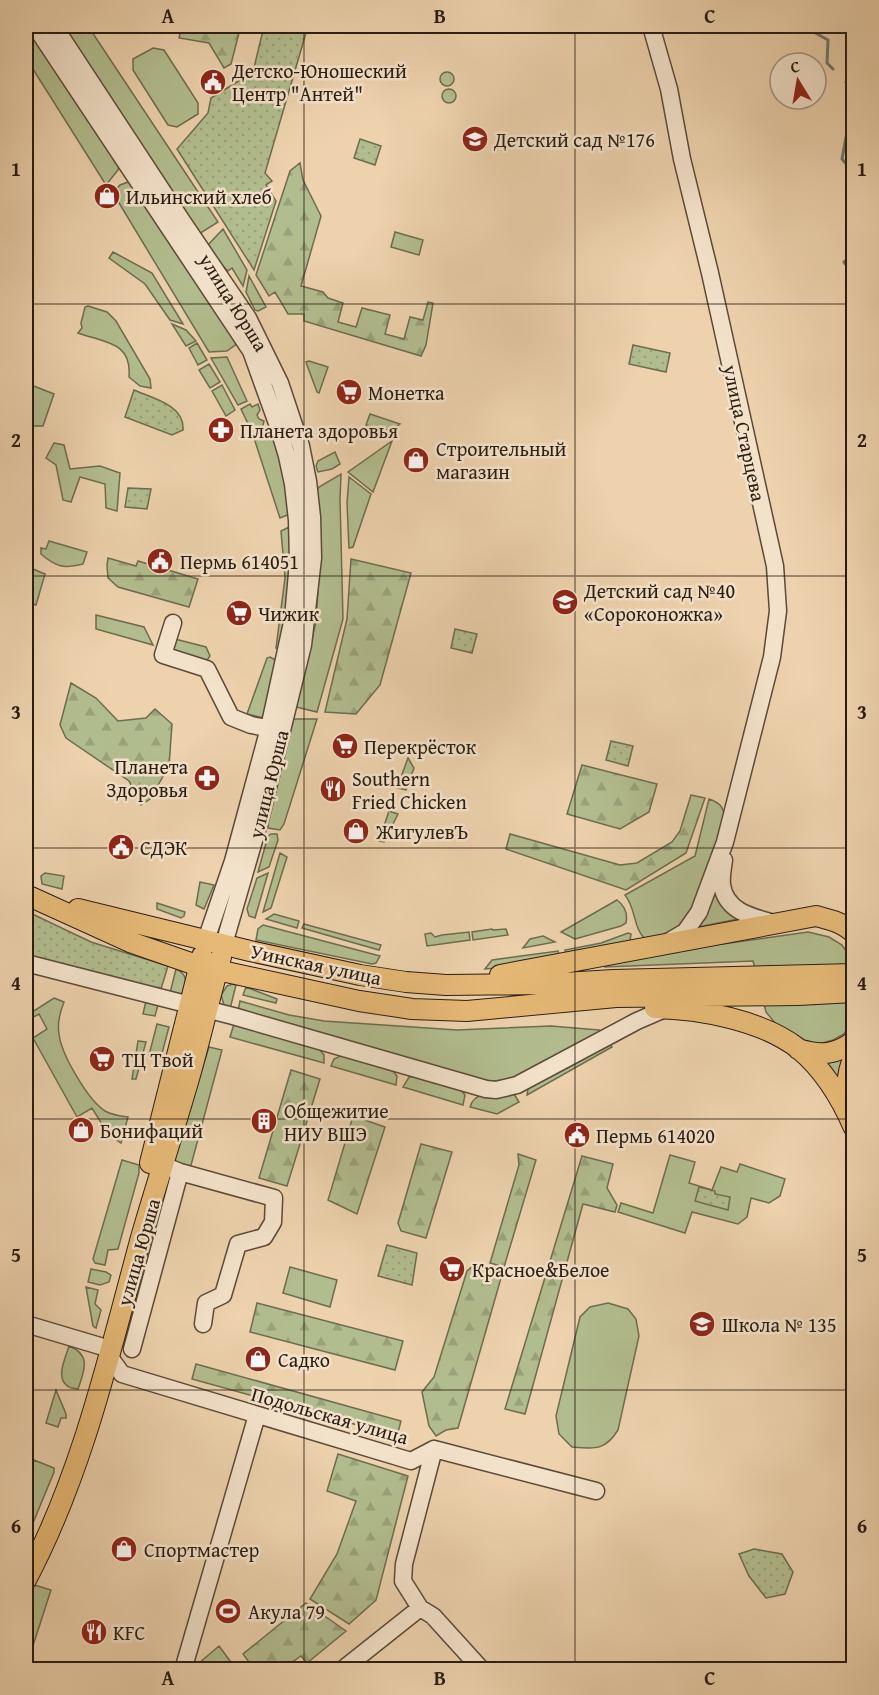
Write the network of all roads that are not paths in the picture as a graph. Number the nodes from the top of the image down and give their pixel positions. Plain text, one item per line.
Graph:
1 (35, 26) edge
2 (54, 26) edge
3 (651, 26) edge
4 (173, 623) dead end
5 (276, 729) junction
6 (725, 842) junction
7 (28, 897) edge
8 (774, 923) junction
9 (854, 933) edge
10 (215, 942) junction
11 (667, 943) junction
12 (26, 963) edge
13 (208, 968) junction
14 (854, 974) edge
15 (446, 986) junction
16 (614, 988) junction
17 (854, 992) edge
18 (536, 1005) junction
19 (667, 1008) junction
20 (198, 1009) junction
21 (854, 1041) edge
22 (798, 1049) junction
23 (854, 1057) edge
24 (854, 1119) edge
25 (854, 1128) edge
26 (164, 1165) junction
27 (26, 1324) edge
28 (203, 1324) dead end
29 (132, 1349) dead end
30 (104, 1351) junction
31 (257, 1415) junction
32 (434, 1449) junction
33 (596, 1491) dead end
34 (26, 1557) edge
35 (26, 1580) edge
36 (420, 1608) junction
37 (183, 1670) edge
38 (342, 1670) edge
39 (482, 1670) edge

1 - 5 street, улица Юрша
2 - 5 street, улица Юрша
3 - 6 street, улица Старцева
4 - 5 street
5 - 10 street, улица Юрша
6 - 8 street
6 - 11 street
7 - 10 main road, Уинская улица
7 - 13 main road, Уинская улица
8 - 9 main road
8 - 11 main road
10 - 13 main road, улица Юрша
10 - 15 main road, Уинская улица
11 - 15 main road
12 - 20 street
13 - 18 main road, Уинская улица
13 - 20 main road, улица Юрша
14 - 16 main road
15 - 16 main road, Уинская улица
16 - 17 main road
16 - 18 main road, Уинская улица
18 - 19 main road
19 - 20 street
19 - 22 main road
20 - 26 main road, улица Юрша
21 - 22 main road
22 - 25 main road
23 - 24 main road
26 - 28 street
26 - 29 street
26 - 30 main road, улица Юрша
27 - 30 street
30 - 31 street, Подольская улица
30 - 34 main road, улица Юрша
30 - 35 main road, улица Юрша
31 - 32 street, Подольская улица
31 - 37 street
32 - 33 street, Подольская улица
32 - 36 street
36 - 38 street
36 - 39 street

